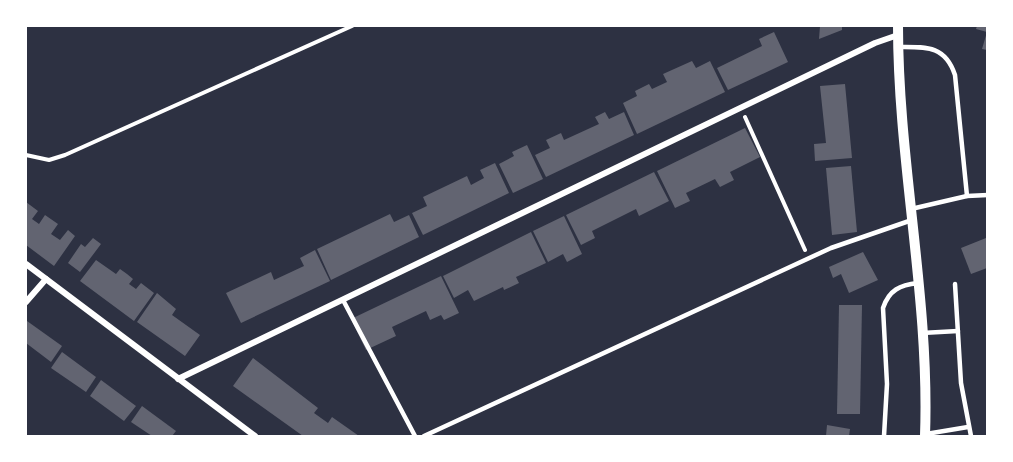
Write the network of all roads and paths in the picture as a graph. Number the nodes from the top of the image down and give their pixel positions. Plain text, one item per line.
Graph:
1 (352, 26) edge
2 (898, 30) edge
3 (898, 47) junction
4 (741, 108) junction
5 (26, 155) edge
6 (987, 195) edge
7 (967, 196) junction
8 (911, 214) junction
9 (809, 259) junction
10 (26, 264) edge
11 (46, 279) junction
12 (918, 283) junction
13 (955, 284) dead end
14 (343, 300) junction
15 (26, 302) edge
16 (958, 331) junction
17 (922, 333) junction
18 (178, 379) junction
19 (968, 427) junction
20 (255, 436) edge
21 (415, 436) edge
22 (424, 436) edge
23 (884, 436) edge
24 (925, 436) edge
25 (971, 436) edge

1 - 5 path
2 - 3 street
2 - 4 street
3 - 7 lane
3 - 8 street
4 - 9 path
4 - 14 street
6 - 7 lane
7 - 8 lane
8 - 9 lane
8 - 12 street
9 - 22 lane
10 - 11 street
11 - 15 street
11 - 18 street
12 - 17 street
12 - 23 lane
13 - 16 lane
14 - 18 street
14 - 21 lane
16 - 17 lane
16 - 19 lane
17 - 24 street
18 - 20 street
19 - 24 lane
19 - 25 lane

